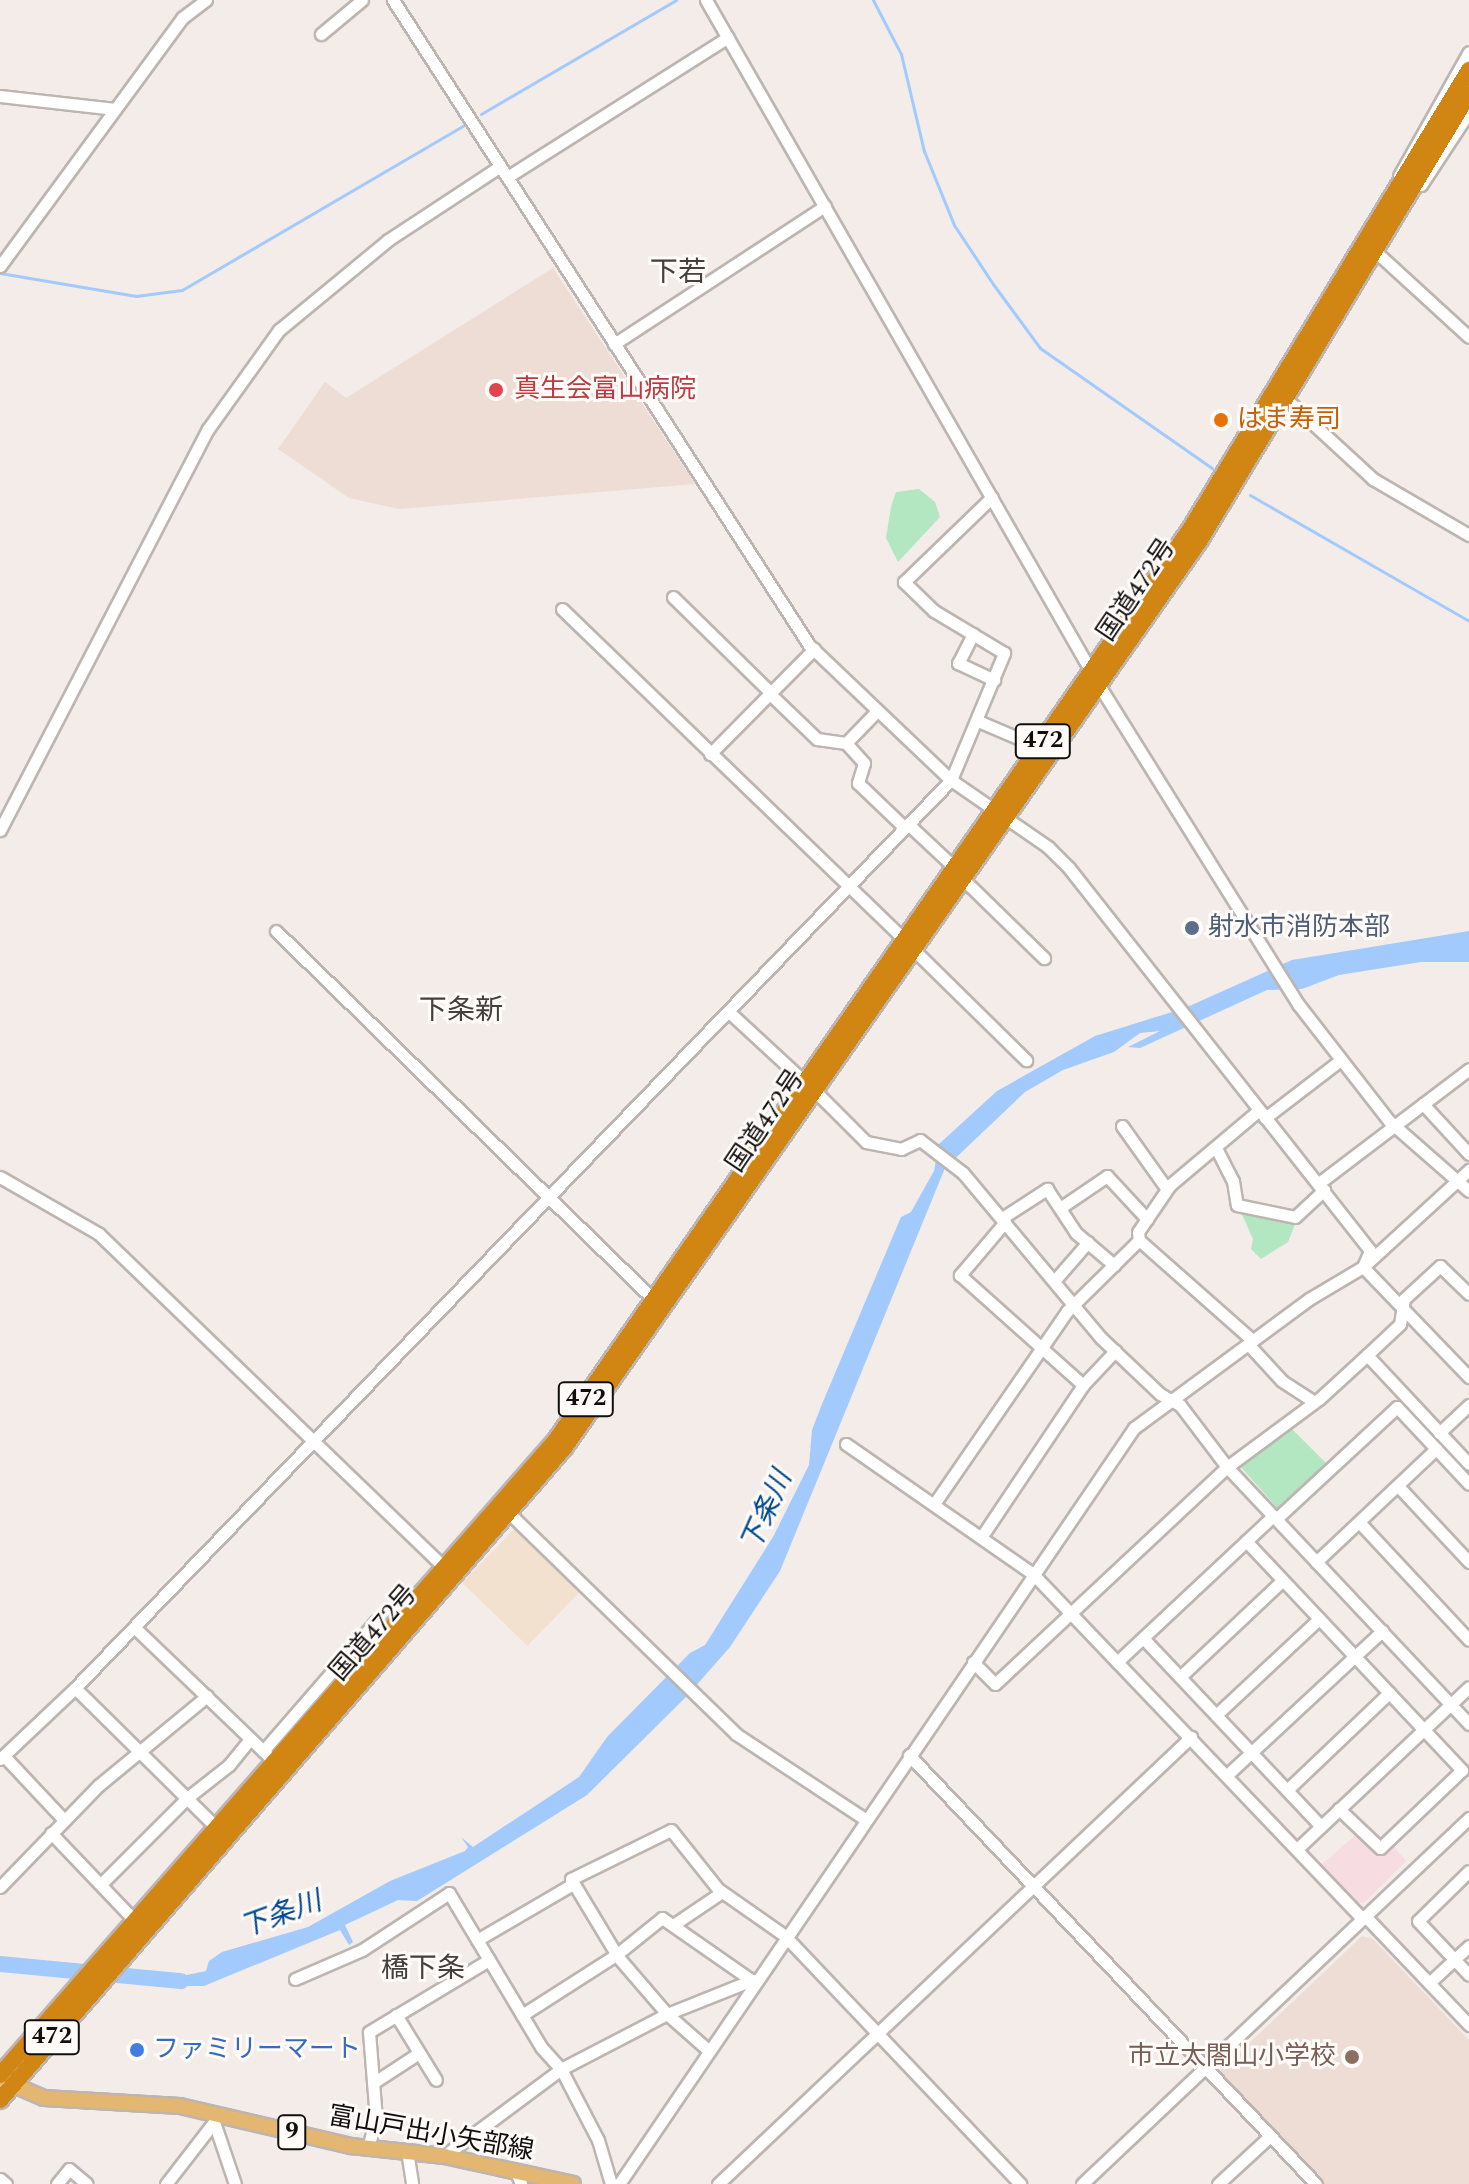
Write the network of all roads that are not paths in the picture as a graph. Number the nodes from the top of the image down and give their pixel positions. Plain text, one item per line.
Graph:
1 (206, 0) edge
2 (362, 0) edge
3 (393, 0) edge
4 (706, 0) edge
5 (321, 34) dead end
6 (728, 37) junction
7 (1469, 52) edge
8 (1469, 70) edge
9 (1469, 94) edge
10 (0, 96) edge
11 (115, 109) junction
12 (1469, 112) edge
13 (1427, 152) junction
14 (499, 167) junction
15 (509, 176) junction
16 (1399, 197) junction
17 (825, 206) junction
18 (1375, 251) junction
19 (0, 264) edge
20 (1469, 337) edge
21 (614, 344) junction
22 (1285, 398) junction
23 (992, 497) junction
24 (1469, 535) edge
25 (673, 597) dead end
26 (562, 609) dead end
27 (973, 634) junction
28 (814, 649) junction
29 (1091, 672) junction
30 (994, 680) junction
31 (1100, 687) junction
32 (770, 694) junction
33 (877, 711) junction
34 (978, 721) junction
35 (846, 743) junction
36 (1039, 747) junction
37 (710, 754) junction
38 (951, 780) junction
39 (1001, 815) junction
40 (907, 826) junction
41 (0, 830) edge
42 (959, 874) junction
43 (847, 887) junction
44 (276, 931) dead end
45 (910, 946) junction
46 (1044, 958) dead end
47 (729, 1012) junction
48 (1026, 1060) dead end
49 (1338, 1062) junction
50 (1469, 1069) edge
51 (810, 1087) junction
52 (1423, 1104) junction
53 (1262, 1114) junction
54 (1122, 1126) dead end
55 (1394, 1126) junction
56 (1216, 1148) junction
57 (1469, 1154) edge
58 (1469, 1170) edge
59 (0, 1177) edge
60 (1458, 1183) junction
61 (1321, 1187) junction
62 (1167, 1189) junction
63 (1469, 1191) edge
64 (549, 1195) junction
65 (1060, 1208) junction
66 (1147, 1219) junction
67 (1004, 1220) junction
68 (1139, 1240) junction
69 (1088, 1242) junction
70 (1114, 1265) junction
71 (1363, 1267) junction
72 (1055, 1280) junction
73 (1469, 1294) edge
74 (654, 1300) junction
75 (1073, 1306) junction
76 (1405, 1311) junction
77 (1250, 1342) junction
78 (1039, 1348) junction
79 (1115, 1351) junction
80 (1367, 1355) junction
81 (1469, 1377) edge
82 (1083, 1385) junction
83 (1171, 1400) junction
84 (1314, 1402) junction
85 (1469, 1405) edge
86 (1439, 1433) junction
87 (312, 1443) junction
88 (846, 1444) dead end
89 (1436, 1449) junction
90 (1469, 1464) edge
91 (1227, 1467) junction
92 (1469, 1484) edge
93 (1398, 1486) junction
94 (934, 1504) junction
95 (510, 1514) junction
96 (1274, 1518) junction
97 (1359, 1522) junction
98 (982, 1536) junction
99 (1246, 1541) junction
100 (1316, 1562) junction
101 (1469, 1562) edge
102 (445, 1568) junction
103 (1033, 1574) junction
104 (1283, 1580) junction
105 (1072, 1614) junction
106 (1319, 1619) junction
107 (376, 1621) dead end
108 (134, 1627) junction
109 (1382, 1631) junction
110 (1143, 1638) junction
111 (1469, 1640) edge
112 (1355, 1656) junction
113 (973, 1662) junction
114 (1117, 1662) junction
115 (1180, 1677) junction
116 (1469, 1687) edge
117 (75, 1688) junction
118 (1389, 1693) junction
119 (207, 1696) junction
120 (1451, 1705) junction
121 (1216, 1715) junction
122 (1469, 1724) edge
123 (1424, 1730) junction
124 (1191, 1737) junction
125 (250, 1739) junction
126 (263, 1751) junction
127 (1252, 1752) junction
128 (140, 1754) junction
129 (909, 1755) junction
130 (2, 1758) edge
131 (275, 1762) junction
132 (1227, 1775) junction
133 (1287, 1790) junction
134 (187, 1798) junction
135 (1339, 1809) junction
136 (1469, 1818) edge
137 (865, 1819) junction
138 (64, 1820) junction
139 (1321, 1826) junction
140 (217, 1828) junction
141 (51, 1833) junction
142 (1297, 1849) junction
143 (1469, 1871) edge
144 (102, 1883) junction
145 (573, 1884) junction
146 (1033, 1886) junction
147 (0, 1887) edge
148 (722, 1892) junction
149 (1364, 1917) junction
150 (135, 1921) junction
151 (676, 1923) junction
152 (785, 1936) junction
153 (477, 1940) junction
154 (1469, 1946) edge
155 (616, 1955) junction
156 (489, 1960) junction
157 (1454, 1960) junction
158 (1469, 1975) edge
159 (295, 1979) dead end
160 (753, 1981) junction
161 (1429, 1983) junction
162 (667, 2014) junction
163 (396, 2015) junction
164 (522, 2015) junction
165 (1469, 2025) edge
166 (878, 2033) junction
167 (708, 2050) junction
168 (419, 2053) junction
169 (1204, 2067) junction
170 (561, 2069) junction
171 (4, 2080) edge
172 (436, 2080) dead end
173 (373, 2083) junction
174 (0, 2100) edge
175 (1270, 2136) junction
176 (368, 2148) junction
177 (407, 2151) junction
178 (444, 2156) junction
179 (518, 2178) edge
180 (0, 2179) edge
181 (6, 2184) edge
182 (57, 2184) edge
183 (87, 2184) edge
184 (166, 2184) edge
185 (235, 2184) edge
186 (412, 2184) edge
187 (573, 2184) edge
188 (611, 2184) edge
189 (619, 2184) edge
190 (718, 2184) edge
191 (1020, 2184) edge
192 (1082, 2184) edge
193 (1218, 2184) edge
194 (1316, 2184) edge

1 - 11 street
2 - 5 street
3 - 14 street
4 - 6 street
6 - 15 street
6 - 17 street
7 - 16 street
8 - 13 highway, 国道472号 / 472
9 - 13 highway, 国道472号 / 472
10 - 11 street
11 - 19 street
12 - 16 street
13 - 16 highway, 国道472号 / 472
14 - 15 street
14 - 41 street
15 - 21 street
16 - 18 highway, 国道472号 / 472
16 - 29 highway, 国道472号 / 472
17 - 21 street
17 - 23 street
18 - 20 street
18 - 22 highway, 国道472号 / 472
21 - 28 street
22 - 24 street
22 - 31 highway, 国道472号 / 472
23 - 27 street
23 - 29 street
25 - 32 street
26 - 37 street
27 - 30 street
27 - 30 street
28 - 32 street
28 - 33 street
29 - 31 street
29 - 36 highway, 国道472号 / 472
30 - 34 street
31 - 39 highway, 国道472号 / 472
31 - 49 street
32 - 35 street
32 - 37 street
33 - 35 street
33 - 38 street
34 - 36 street
34 - 38 street
35 - 40 street
36 - 39 highway, 国道472号 / 472
37 - 43 street
38 - 39 street
38 - 40 street
39 - 42 highway, 国道472号 / 472
39 - 53 street
40 - 42 street
40 - 43 street
42 - 45 highway, 国道472号 / 472
42 - 46 street
43 - 45 street
43 - 47 street
44 - 64 street
45 - 48 street
45 - 51 highway, 国道472号 / 472
47 - 51 street
47 - 64 street
49 - 53 street
49 - 55 street
50 - 52 street
51 - 67 street
51 - 74 highway, 国道472号 / 472
51 - 95 highway, 国道472号 / 472
52 - 55 street
52 - 57 street
53 - 56 street
53 - 61 street
54 - 62 street
55 - 60 street
55 - 61 street
56 - 61 street
56 - 62 street
58 - 60 street
59 - 87 street
60 - 63 street
60 - 71 street
61 - 71 street
62 - 66 street
64 - 74 street
64 - 87 street
65 - 66 street
65 - 67 street
65 - 69 street
66 - 68 street
67 - 72 street
67 - 78 street
68 - 70 street
68 - 77 street
69 - 70 street
69 - 72 street
70 - 75 street
71 - 76 street
71 - 77 street
72 - 75 street
73 - 76 street
74 - 102 highway, 国道472号 / 472
75 - 78 street
75 - 79 street
76 - 80 street
76 - 81 street
77 - 83 street
77 - 84 street
78 - 82 street
78 - 94 street
79 - 82 street
79 - 83 street
80 - 84 street
80 - 86 street
82 - 98 street
83 - 91 street
83 - 103 street
84 - 91 street
85 - 86 street
86 - 90 street
87 - 102 street
87 - 108 street
88 - 94 street
89 - 92 street
89 - 93 street
89 - 96 street
91 - 96 street
91 - 105 street
93 - 97 street
93 - 101 street
94 - 98 street
95 - 137 street
95 - 171 highway, 国道472号 / 472
96 - 99 street
96 - 100 street
97 - 100 street
97 - 111 street
98 - 103 street
99 - 104 street
99 - 110 street
100 - 109 street
102 - 131 highway, 国道472号 / 472
103 - 105 street
103 - 113 street
104 - 106 street
104 - 115 street
105 - 113 street
105 - 114 street
106 - 112 street
106 - 121 street
107 - 126 street
108 - 117 street
108 - 119 street
109 - 112 street
109 - 120 street
110 - 114 street
110 - 115 street
112 - 118 street
112 - 127 street
113 - 129 street
114 - 124 street
115 - 121 street
116 - 120 street
117 - 128 street
117 - 130 street
118 - 123 street
118 - 133 street
119 - 125 street
119 - 128 street
120 - 122 street
120 - 123 street
121 - 127 street
123 - 135 street
123 - 135 street
124 - 132 street
124 - 146 street
125 - 126 street
125 - 134 street
126 - 131 street
127 - 132 street
127 - 133 street
128 - 134 street
128 - 138 street
129 - 137 street
129 - 146 street
130 - 138 street
131 - 140 highway, 国道472号 / 472
132 - 142 street
133 - 139 street
134 - 140 street
134 - 144 street
135 - 139 street
136 - 149 street
137 - 152 street
138 - 141 street
139 - 142 street
140 - 150 highway, 国道472号 / 472
141 - 144 street
141 - 147 street
142 - 149 street
143 - 157 street
144 - 150 street
145 - 148 street
145 - 153 street
145 - 155 street
146 - 166 street
146 - 169 street
148 - 151 street
148 - 152 street
149 - 161 street
149 - 169 street
150 - 171 highway, 国道472号 / 472
151 - 155 street
151 - 160 street
152 - 160 street
152 - 166 street
153 - 156 street
153 - 159 street
154 - 157 street
155 - 162 street
155 - 164 street
156 - 163 street
156 - 164 street
157 - 158 street
157 - 161 street
160 - 162 street
160 - 167 street
161 - 165 street
162 - 167 street
162 - 170 street
163 - 168 street
163 - 173 street
164 - 170 street
166 - 190 street
166 - 191 street
167 - 189 street
168 - 172 street
168 - 173 street
169 - 175 street
169 - 192 street
170 - 178 street
170 - 188 street
171 - 174 highway, 国道472号 / 472
171 - 176 main road, 富山戸出小矢部線 / 9
173 - 176 street
175 - 193 street
175 - 194 street
176 - 177 main road, 富山戸出小矢部線 / 9
177 - 178 main road, 富山戸出小矢部線 / 9
177 - 186 street
178 - 179 main road, 富山戸出小矢部線 / 9
179 - 187 main road, 富山戸出小矢部線 / 9
180 - 181 street
182 - 183 street
184 - 185 street

